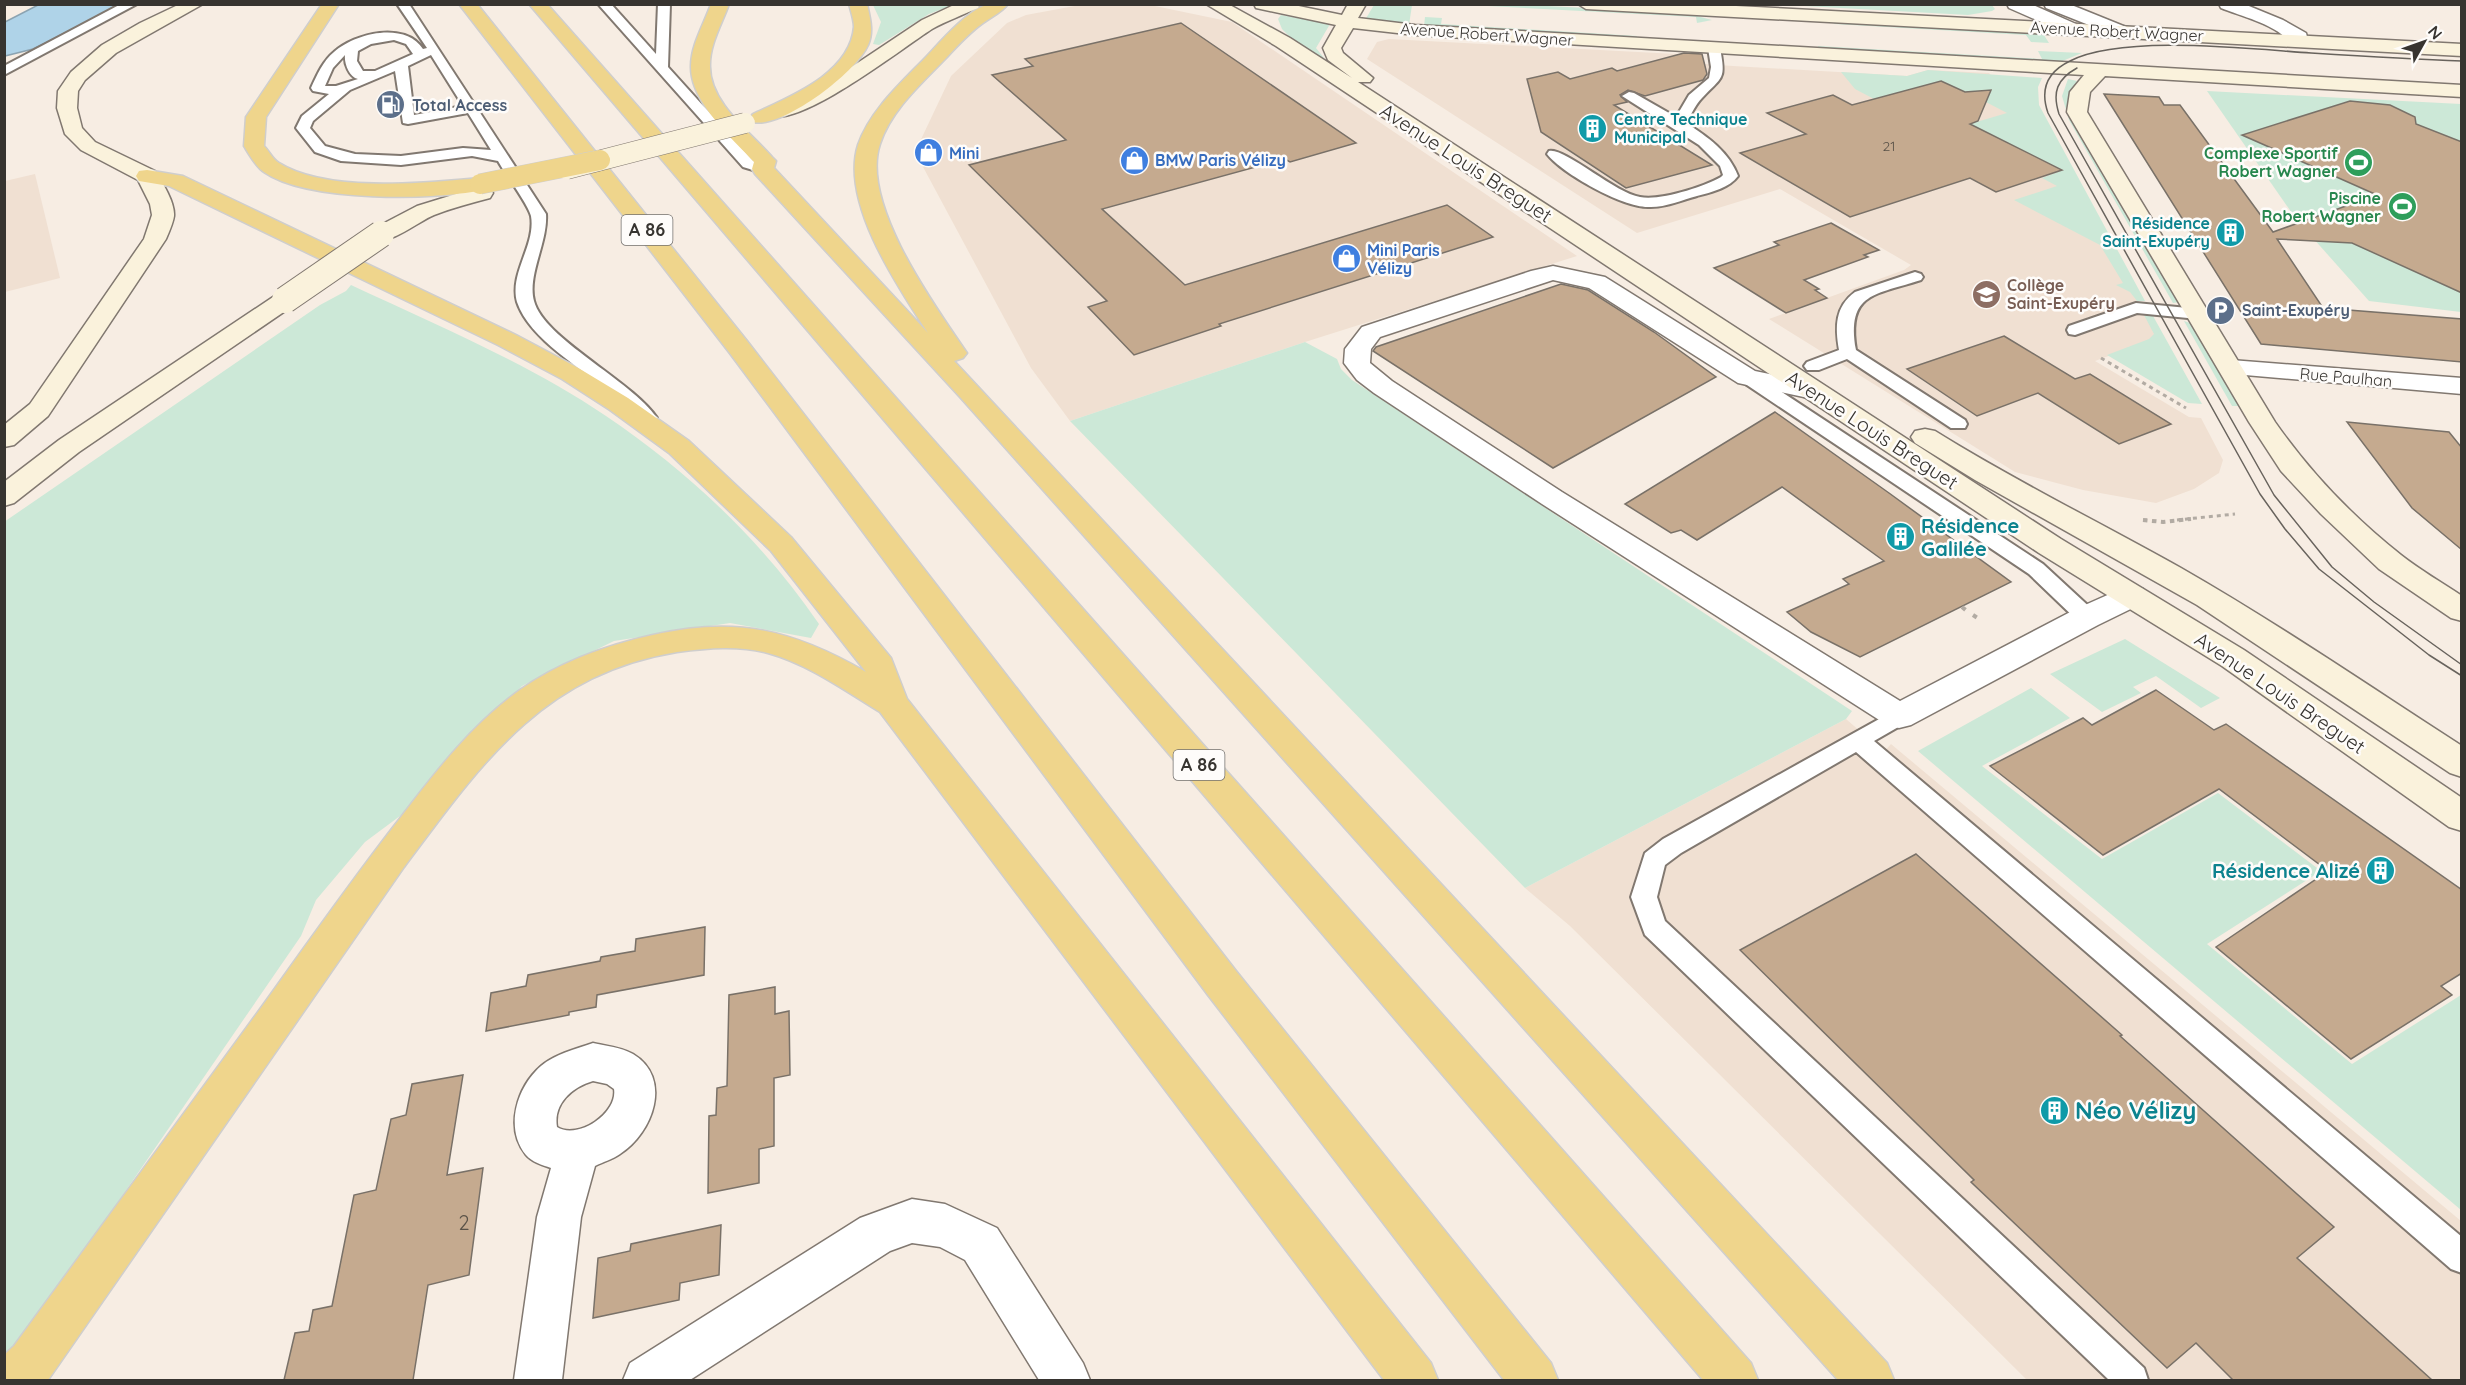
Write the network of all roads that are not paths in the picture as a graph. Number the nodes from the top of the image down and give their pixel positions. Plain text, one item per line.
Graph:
1 (131, 4) edge
2 (195, 4) edge
3 (332, 4) edge
4 (403, 4) edge
5 (466, 4) edge
6 (537, 4) edge
7 (604, 4) edge
8 (664, 4) edge
9 (720, 4) edge
10 (858, 4) edge
11 (972, 4) edge
12 (1000, 4) edge
13 (1214, 4) edge
14 (1357, 4) edge
15 (1586, 4) edge
16 (2015, 4) edge
17 (2052, 4) edge
18 (2227, 4) edge
19 (1274, 6) edge
20 (1706, 10) junction
21 (1773, 14) junction
22 (1347, 22) junction
23 (1386, 27) junction
24 (2074, 29) junction
25 (2120, 31) junction
26 (375, 39) junction
27 (2299, 40) junction
28 (1283, 42) junction
29 (1350, 46) junction
30 (1714, 48) junction
31 (434, 49) junction
32 (2462, 50) edge
33 (1783, 52) junction
34 (420, 56) junction
35 (401, 64) junction
36 (662, 66) junction
37 (2101, 69) junction
38 (4, 71) edge
39 (376, 75) junction
40 (345, 88) junction
41 (2462, 91) edge
42 (1629, 96) dead end
43 (470, 109) junction
44 (752, 121) junction
45 (1679, 124) junction
46 (1554, 154) dead end
47 (501, 158) junction
48 (763, 169) junction
49 (147, 176) junction
50 (481, 188) junction
51 (1915, 277) dead end
52 (2198, 314) junction
53 (2075, 330) dead end
54 (1848, 351) junction
55 (2231, 368) junction
56 (1747, 377) junction
57 (1813, 379) junction
58 (2462, 387) edge
59 (972, 395) junction
60 (1958, 424) dead end
61 (4, 438) edge
62 (69, 446) junction
63 (679, 447) junction
64 (4, 479) edge
65 (4, 497) edge
66 (2168, 575) junction
67 (2132, 596) junction
68 (2462, 611) edge
69 (2087, 617) junction
70 (892, 703) junction
71 (1899, 716) junction
72 (1859, 741) junction
73 (2462, 764) edge
74 (2462, 817) edge
75 (577, 1152) dead end
76 (2462, 1258) edge
77 (14, 1380) edge
78 (538, 1380) edge
79 (647, 1380) edge
80 (1066, 1380) edge
81 (1414, 1380) edge
82 (1534, 1380) edge
83 (1734, 1380) edge
84 (1870, 1380) edge
85 (2132, 1380) edge

1 - 38 lane
2 - 49 main road
3 - 50 highway
4 - 31 lane
5 - 82 highway, A 86
6 - 83 highway, A 86
7 - 36 lane
8 - 36 lane
9 - 48 highway
10 - 44 highway
11 - 44 main road
12 - 59 highway
13 - 28 main road, Avenue Louis Breguet
14 - 22 main road
15 - 20 main road, Avenue Robert Wagner
16 - 24 street
17 - 25 street
18 - 27 street
19 - 22 main road, Avenue Robert Wagner
19 - 28 main road
20 - 21 main road, Avenue Robert Wagner
20 - 30 main road
21 - 24 main road, Avenue Robert Wagner
21 - 33 main road, Avenue Robert Wagner
22 - 23 main road, Avenue Robert Wagner
22 - 29 main road
23 - 29 main road
23 - 30 main road, Avenue Robert Wagner
24 - 25 main road, Avenue Robert Wagner
25 - 27 main road, Avenue Robert Wagner
26 - 34 lane
26 - 39 lane
26 - 40 lane
27 - 32 main road, Avenue Robert Wagner
28 - 57 main road, Avenue Louis Breguet
29 - 57 main road, Avenue Louis Breguet
30 - 33 main road, Avenue Robert Wagner
30 - 45 lane
31 - 34 lane
31 - 43 lane
33 - 37 main road, Avenue Robert Wagner
34 - 35 lane
35 - 39 lane
35 - 43 lane
36 - 48 lane
37 - 41 main road, Avenue Robert Wagner
37 - 52 main road
39 - 40 lane
40 - 47 lane
42 - 45 lane
43 - 47 lane
44 - 50 main road, bridge
45 - 46 lane
47 - 63 lane
48 - 59 highway
49 - 61 main road
49 - 63 highway
50 - 62 main road, bridge
51 - 54 lane
52 - 53 lane
52 - 55 main road
54 - 57 lane
54 - 60 lane
55 - 58 street, Rue Paulhan
55 - 68 main road
56 - 57 street
56 - 69 lane
56 - 71 street
57 - 66 main road, Avenue Louis Breguet
57 - 67 main road, Avenue Louis Breguet
59 - 84 highway
62 - 64 main road
62 - 65 main road
63 - 70 highway
66 - 67 main road
66 - 73 main road, Avenue Louis Breguet
67 - 69 street
67 - 74 main road, Avenue Louis Breguet
69 - 71 street
70 - 77 highway
70 - 81 highway
71 - 72 lane
72 - 76 lane
72 - 85 lane
75 - 78 street
79 - 80 street

